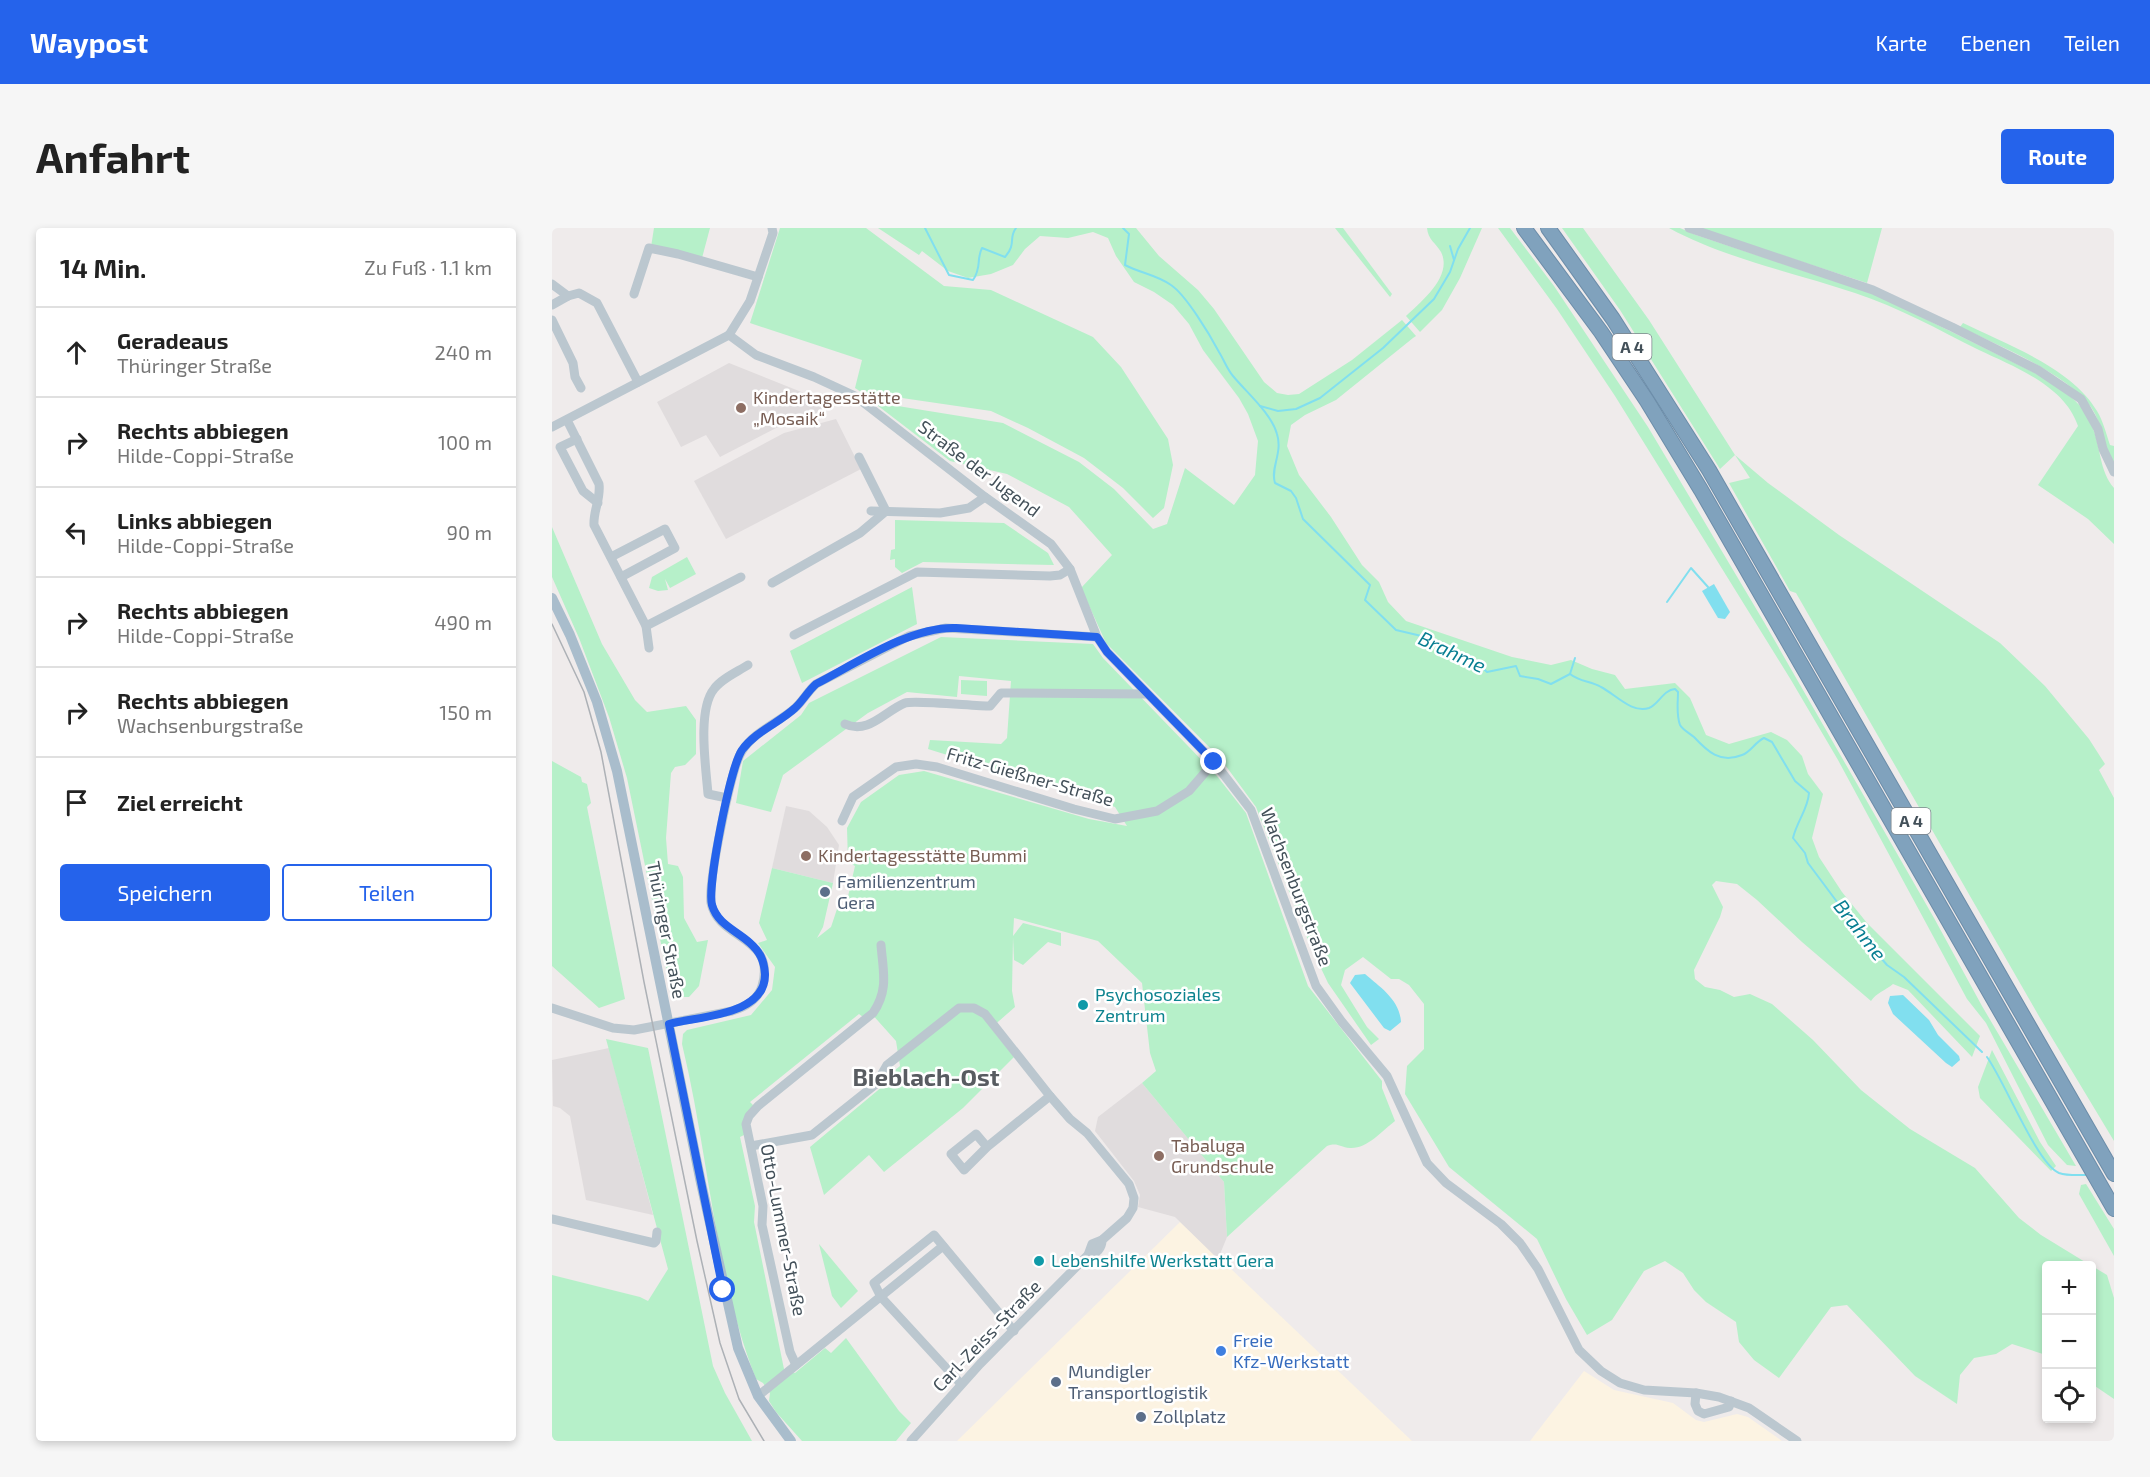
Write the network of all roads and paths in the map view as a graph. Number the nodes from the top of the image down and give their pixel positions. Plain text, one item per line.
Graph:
1 (772, 228) edge
2 (1524, 228) edge
3 (1548, 228) edge
4 (1689, 228) edge
5 (758, 277) junction
6 (552, 284) edge
7 (634, 294) dead end
8 (568, 296) junction
9 (552, 305) edge
10 (552, 320) edge
11 (729, 334) junction
12 (638, 382) junction
13 (581, 388) dead end
14 (567, 420) junction
15 (552, 427) edge
16 (576, 439) junction
17 (859, 457) dead end
18 (2114, 472) edge
19 (985, 497) junction
20 (597, 503) junction
21 (871, 511) dead end
22 (886, 511) junction
23 (611, 557) junction
24 (1070, 569) junction
25 (621, 577) junction
26 (741, 577) dead end
27 (772, 583) dead end
28 (552, 598) edge
29 (1083, 601) joint
30 (646, 626) junction
31 (794, 634) dead end
32 (1097, 637) junction
33 (649, 648) dead end
34 (748, 665) dead end
35 (1146, 694) junction
36 (846, 724) dead end
37 (1214, 762) junction
38 (727, 798) junction
39 (842, 821) dead end
40 (881, 945) dead end
41 (552, 1008) edge
42 (669, 1024) junction
43 (1050, 1096) junction
44 (751, 1146) junction
45 (987, 1147) dead end
46 (2114, 1174) edge
47 (2111, 1203) edge
48 (552, 1219) edge
49 (657, 1232) dead end
50 (943, 1246) junction
51 (881, 1297) junction
52 (1014, 1331) junction
53 (796, 1365) junction
54 (962, 1384) junction
55 (1696, 1393) junction
56 (758, 1396) junction
57 (1731, 1401) junction
58 (791, 1441) edge
59 (911, 1441) edge
60 (1797, 1441) edge

1 - 5 street
2 - 47 highway, A 4
3 - 46 highway, A 4
4 - 18 street
5 - 7 street
5 - 11 street
6 - 8 street
8 - 9 street
8 - 12 street
10 - 13 street
11 - 12 street
11 - 19 street, Straße der Jugend
12 - 14 street
14 - 15 street
14 - 16 street
16 - 20 street
16 - 20 street
17 - 22 street
19 - 22 street
19 - 24 street, Straße der Jugend
20 - 23 street
21 - 22 street
22 - 27 street
23 - 25 street
23 - 25 street
24 - 29 street, Straße der Jugend
24 - 31 street
25 - 30 street
26 - 30 street
28 - 42 main road, Thüringer Straße
29 - 32 street, Wachsenburgstraße
30 - 33 street
32 - 35 street, Wachsenburgstraße
32 - 38 street
34 - 38 street
35 - 36 street
35 - 37 street, Wachsenburgstraße
37 - 39 street, Fritz-Gießner-Straße
37 - 55 street, Wachsenburgstraße
38 - 42 street
40 - 44 street, Otto-Lummer-Straße
41 - 42 street
42 - 56 main road, Thüringer Straße
43 - 44 street
43 - 45 street
43 - 52 street, Carl-Zeiss-Straße
44 - 53 street, Otto-Lummer-Straße
48 - 49 street
50 - 51 street
50 - 51 street
50 - 52 street
51 - 53 street
51 - 54 street
52 - 54 street, Carl-Zeiss-Straße
53 - 56 street
54 - 59 street, Carl-Zeiss-Straße
55 - 57 street, Wachsenburgstraße
55 - 57 street
56 - 58 main road, Thüringer Straße
57 - 60 street, Wachsenburgstraße

